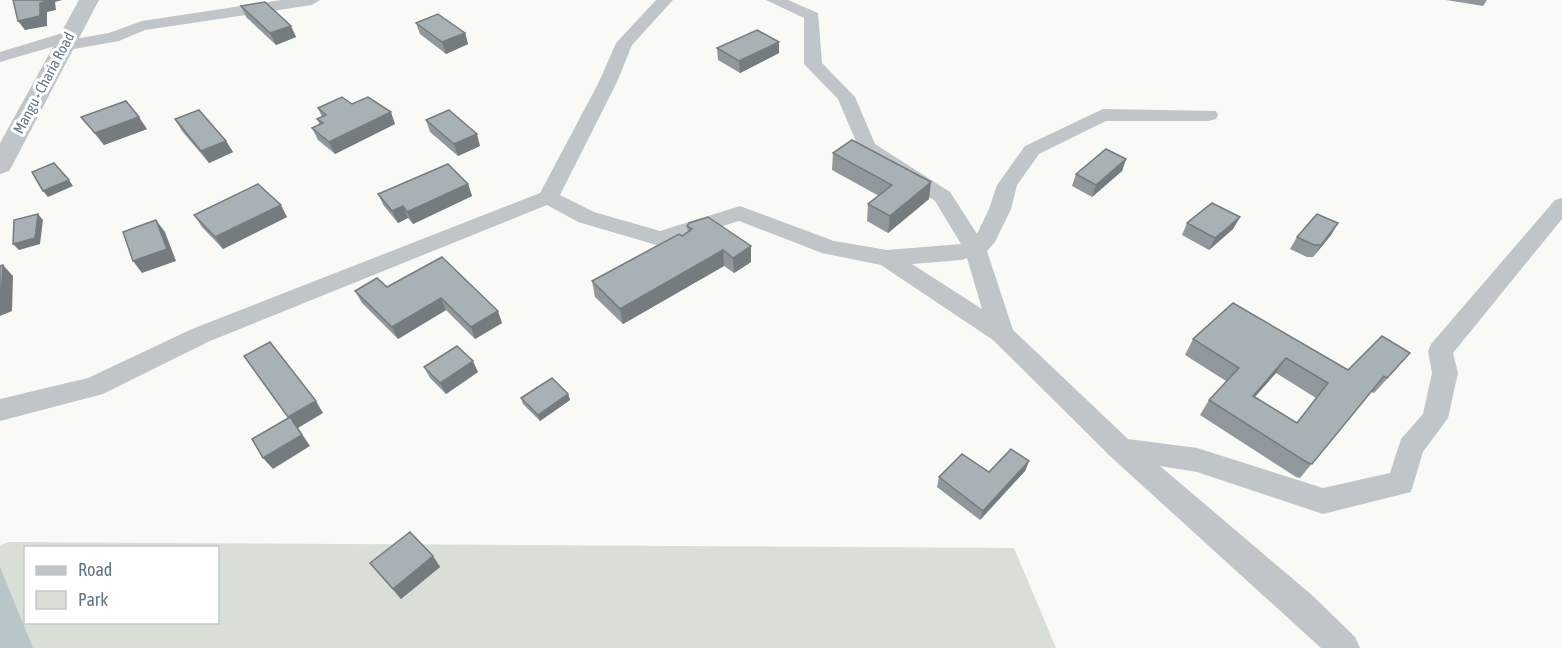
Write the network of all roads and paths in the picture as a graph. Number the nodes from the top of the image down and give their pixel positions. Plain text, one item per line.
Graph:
1 (89, 0) edge
2 (665, 0) edge
3 (774, 0) edge
4 (302, 1) edge
5 (66, 41) junction
6 (0, 57) edge
7 (1209, 115) dead end
8 (2, 160) edge
9 (548, 196) junction
10 (1562, 205) edge
11 (975, 249) junction
12 (887, 258) junction
13 (1002, 334) junction
14 (0, 410) edge
15 (1121, 449) junction
16 (1344, 648) edge

1 - 5 street, Mangu - Charia Road
2 - 9 street
3 - 11 street
4 - 5 street
5 - 6 street
5 - 8 street, Mangu - Charia Road
7 - 11 street
9 - 12 street
9 - 14 street
10 - 15 street
11 - 12 street
11 - 13 street
12 - 13 street
13 - 15 street
15 - 16 street

